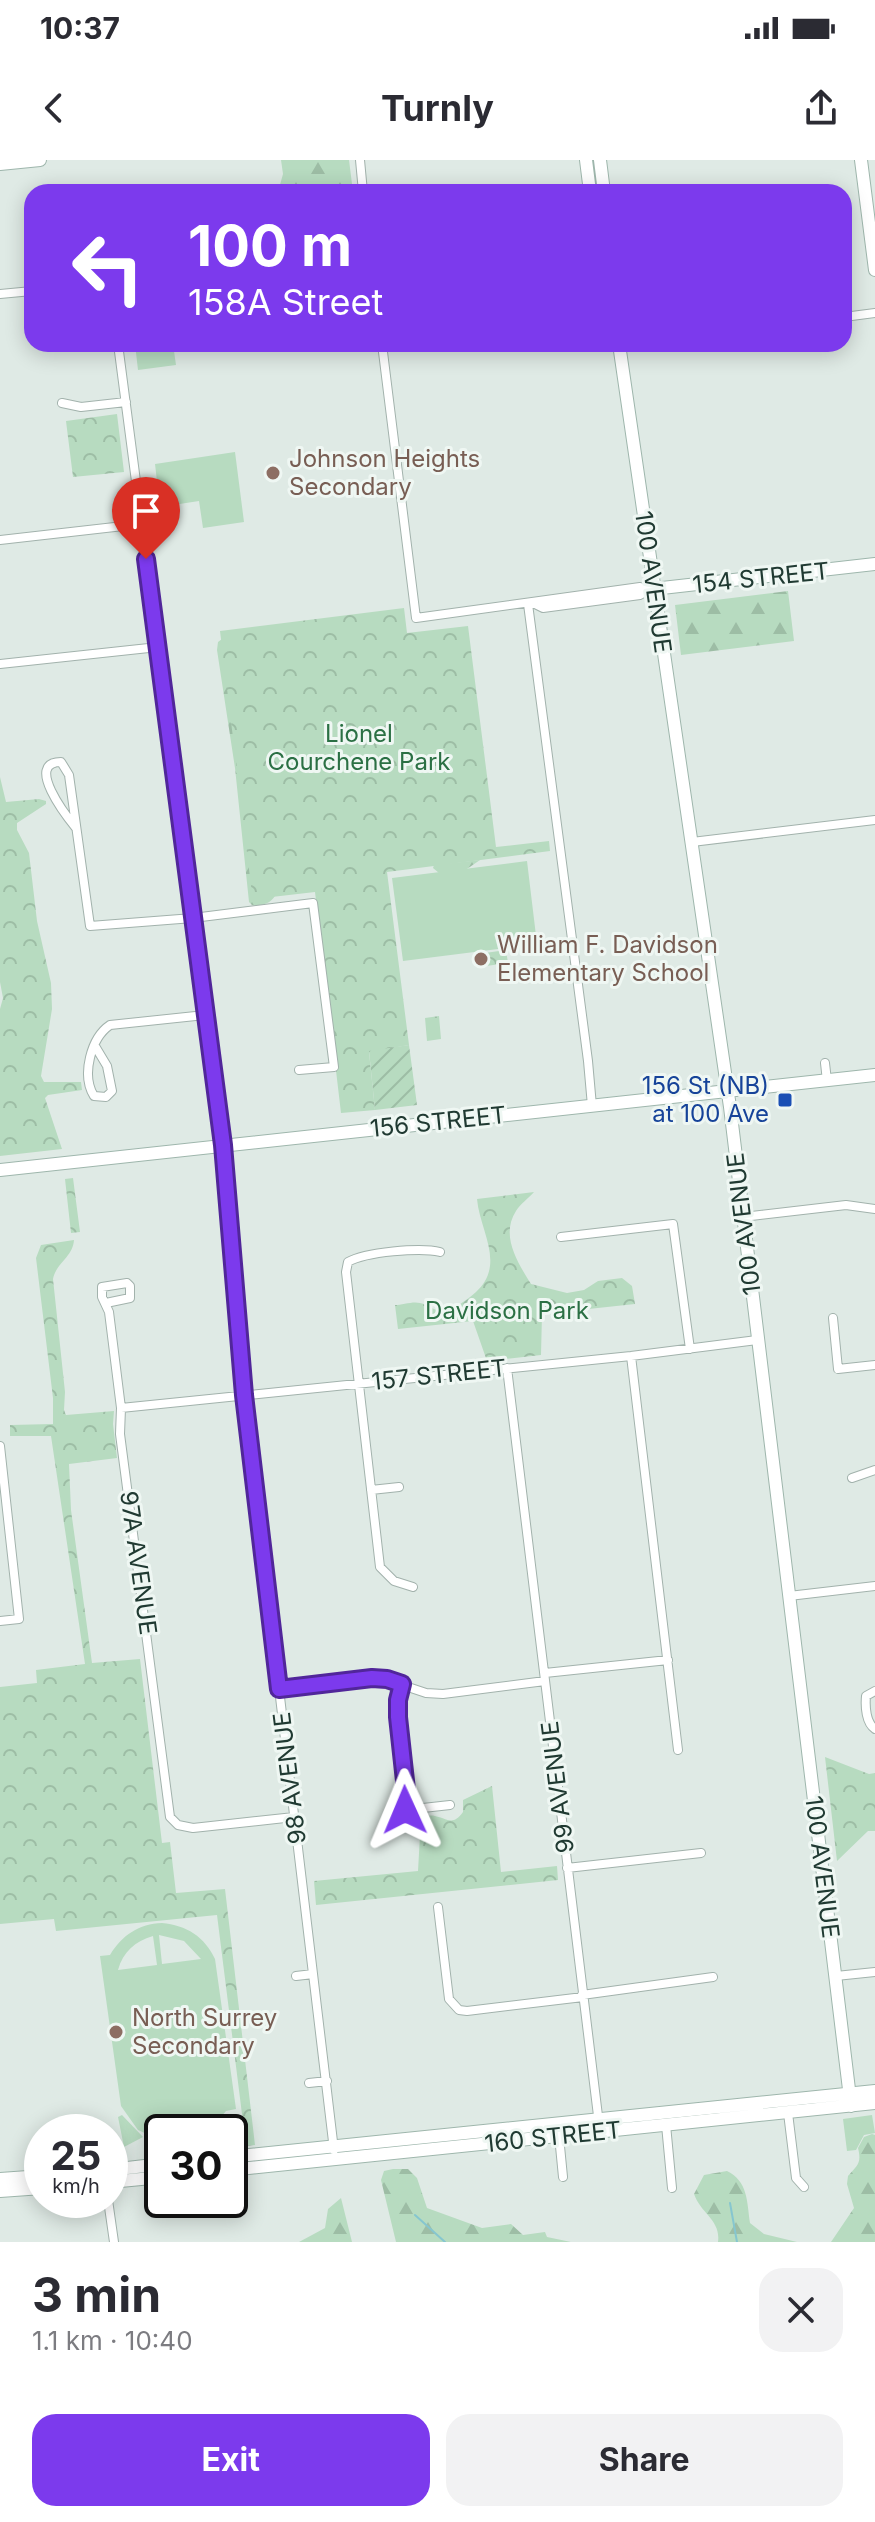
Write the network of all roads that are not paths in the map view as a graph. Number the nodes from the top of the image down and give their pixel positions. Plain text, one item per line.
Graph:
1 (40, 160) edge
2 (360, 160) edge
3 (586, 160) edge
4 (600, 160) edge
5 (861, 160) edge
6 (0, 164) edge
7 (362, 184) edge
8 (589, 184) edge
9 (603, 184) edge
10 (875, 270) edge
11 (24, 292) edge
12 (0, 294) edge
13 (875, 313) edge
14 (852, 316) edge
15 (119, 352) edge
16 (383, 352) edge
17 (620, 352) edge
18 (126, 402) junction
19 (62, 403) dead end
20 (141, 524) junction
21 (0, 540) edge
22 (875, 564) edge
23 (650, 590) junction
24 (531, 604) junction
25 (158, 647) junction
26 (0, 664) edge
27 (875, 820) edge
28 (76, 828) junction
29 (692, 842) junction
30 (193, 918) junction
31 (205, 1015) junction
32 (95, 1046) junction
33 (825, 1063) dead end
34 (299, 1070) dead end
35 (875, 1075) edge
36 (827, 1081) junction
37 (728, 1092) junction
38 (592, 1106) junction
39 (223, 1145) junction
40 (0, 1170) edge
41 (875, 1209) edge
42 (743, 1217) junction
43 (561, 1237) dead end
44 (440, 1252) dead end
45 (106, 1303) dead end
46 (833, 1318) dead end
47 (757, 1340) junction
48 (690, 1349) junction
49 (631, 1356) junction
50 (875, 1365) edge
51 (507, 1368) junction
52 (360, 1383) junction
53 (244, 1395) junction
54 (121, 1408) junction
55 (0, 1446) edge
56 (875, 1470) edge
57 (852, 1478) dead end
58 (399, 1487) dead end
59 (371, 1490) junction
60 (875, 1586) edge
61 (413, 1587) dead end
62 (789, 1596) junction
63 (0, 1621) edge
64 (668, 1660) junction
65 (545, 1677) junction
66 (402, 1684) junction
67 (279, 1689) junction
68 (875, 1691) edge
69 (875, 1729) edge
70 (678, 1750) dead end
71 (450, 1805) dead end
72 (294, 1817) junction
73 (701, 1853) dead end
74 (567, 1868) junction
75 (438, 1907) dead end
76 (875, 1972) edge
77 (313, 1974) junction
78 (296, 1976) dead end
79 (836, 1976) junction
80 (713, 1977) dead end
81 (582, 1996) junction
82 (327, 2081) junction
83 (309, 2083) dead end
84 (875, 2091) edge
85 (851, 2100) junction
86 (875, 2103) edge
87 (788, 2113) junction
88 (666, 2125) junction
89 (599, 2126) junction
90 (559, 2136) junction
91 (334, 2152) junction
92 (248, 2156) edge
93 (248, 2167) edge
94 (24, 2177) edge
95 (563, 2177) dead end
96 (0, 2179) edge
97 (804, 2187) dead end
98 (672, 2188) dead end
99 (24, 2189) edge
100 (0, 2191) edge
101 (111, 2218) edge
102 (114, 2242) edge

1 - 6 main road
2 - 7 street
3 - 8 main road
4 - 9 main road
5 - 10 main road
11 - 12 street
13 - 14 street
15 - 18 street, 98 AVENUE
16 - 24 street, 154 STREET
17 - 23 main road, 100 AVENUE
18 - 19 street
18 - 20 street, 98 AVENUE
20 - 21 street
20 - 25 street, 98 AVENUE
22 - 23 main road, 154 STREET
23 - 24 street, 154 STREET
23 - 29 main road, 100 AVENUE
24 - 38 street
25 - 26 street
25 - 30 street, 98 AVENUE
27 - 29 street
28 - 28 street
28 - 30 street
29 - 37 main road, 100 AVENUE
30 - 31 street, 98 AVENUE
30 - 34 street
31 - 32 street
31 - 39 street, 98 AVENUE
32 - 32 street
33 - 36 street
35 - 36 main road, 156 STREET
36 - 37 main road, 156 STREET
37 - 38 main road, 156 STREET
37 - 42 main road, 100 AVENUE
38 - 39 main road, 156 STREET
39 - 40 main road, 156 STREET
39 - 53 street, 98 AVENUE
41 - 42 street
42 - 47 main road, 100 AVENUE
43 - 48 street
44 - 52 street
45 - 54 street, 97A AVENUE
46 - 50 street
47 - 48 street, 157 STREET
47 - 62 main road, 100 AVENUE
48 - 49 street, 157 STREET
49 - 51 street, 157 STREET
49 - 64 street
51 - 52 street, 157 STREET
51 - 65 street, 99 AVENUE
52 - 53 street, 157 STREET
52 - 59 street
53 - 54 street, 157 STREET
53 - 67 street, 98 AVENUE
54 - 72 street, 97A AVENUE
55 - 63 street
56 - 57 street
58 - 59 street
59 - 61 street
60 - 62 street
62 - 79 main road, 100 AVENUE
64 - 65 street
64 - 70 street
65 - 66 street
65 - 74 street, 99 AVENUE
66 - 67 street
66 - 71 street
67 - 72 street, 98 AVENUE
68 - 69 street
72 - 77 street, 98 AVENUE
73 - 74 street
74 - 81 street, 99 AVENUE
75 - 81 street
76 - 79 street
77 - 78 street
77 - 82 street, 98 AVENUE
79 - 85 main road, 100 AVENUE
80 - 81 street
81 - 89 street, 99 AVENUE
82 - 83 street
82 - 91 street, 98 AVENUE
84 - 85 main road, 160 STREET
85 - 86 main road, 160 STREET
85 - 87 main road, 160 STREET
85 - 89 main road, 160 STREET
87 - 88 main road, 160 STREET
87 - 97 street
88 - 89 main road, 160 STREET
88 - 98 street
89 - 90 main road, 160 STREET
89 - 91 main road, 160 STREET
90 - 91 main road, 160 STREET
90 - 95 street
91 - 92 main road, 160 STREET
91 - 93 main road, 160 STREET
94 - 96 main road
99 - 100 main road
101 - 102 street

